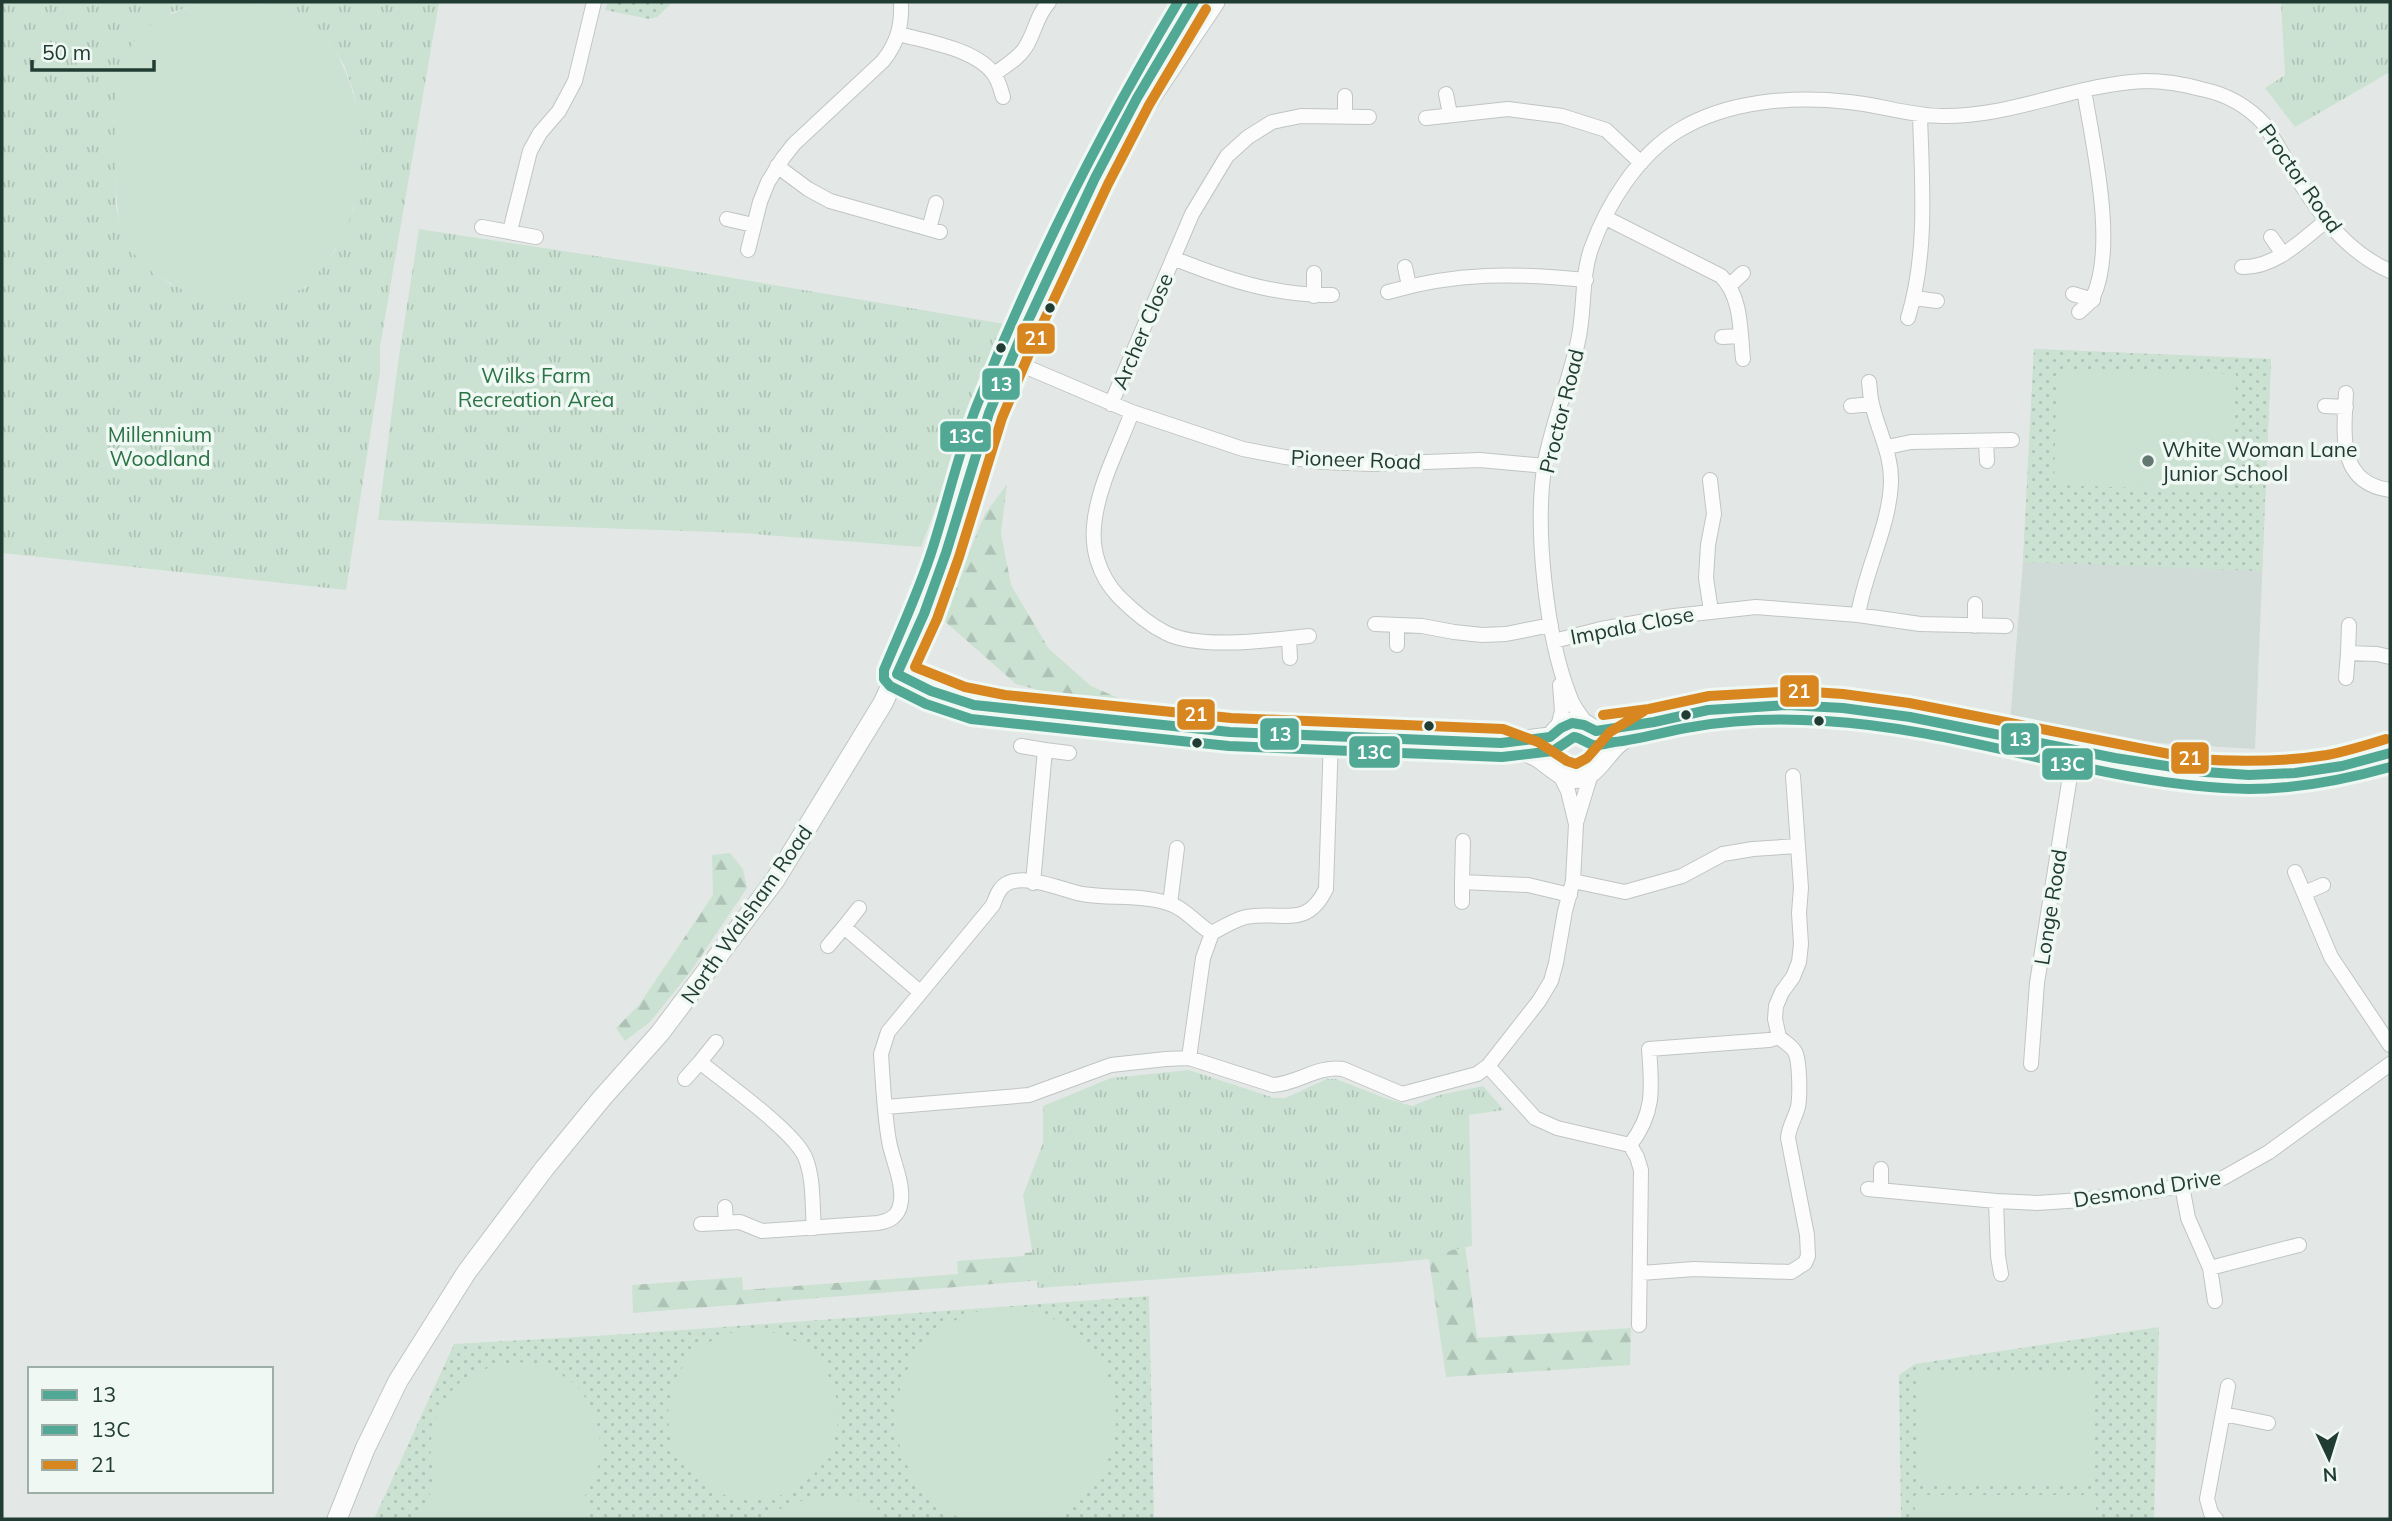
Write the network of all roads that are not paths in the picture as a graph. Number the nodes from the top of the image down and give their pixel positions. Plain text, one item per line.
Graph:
1 (594, 2) edge
2 (901, 2) edge
3 (1049, 2) edge
4 (1194, 2) edge
5 (1215, 2) edge
6 (899, 34) junction
7 (994, 74) junction
8 (2084, 90) junction
9 (1446, 94) dead end
10 (1345, 96) dead end
11 (1003, 97) dead end
12 (1450, 114) junction
13 (1920, 115) junction
14 (1345, 116) junction
15 (1369, 117) dead end
16 (1426, 118) dead end
17 (1641, 163) junction
18 (778, 166) junction
19 (1096, 178) junction
20 (936, 203) dead end
21 (1606, 218) junction
22 (727, 219) dead end
23 (2326, 221) junction
24 (753, 225) junction
25 (482, 227) dead end
26 (510, 231) junction
27 (536, 237) dead end
28 (2271, 237) dead end
29 (748, 250) dead end
30 (2283, 254) junction
31 (1173, 258) junction
32 (1405, 267) dead end
33 (2242, 268) dead end
34 (2390, 271) edge
35 (1314, 273) dead end
36 (1743, 273) dead end
37 (1586, 280) junction
38 (1730, 285) junction
39 (1409, 286) junction
40 (1388, 292) dead end
41 (2073, 294) dead end
42 (1332, 295) dead end
43 (1314, 296) junction
44 (1914, 298) junction
45 (2093, 300) junction
46 (1937, 301) dead end
47 (2078, 312) dead end
48 (1908, 318) dead end
49 (1741, 336) junction
50 (1722, 337) dead end
51 (1743, 359) dead end
52 (1009, 362) junction
53 (1869, 382) dead end
54 (1111, 404) junction
55 (1872, 404) junction
56 (1851, 406) dead end
57 (2325, 406) dead end
58 (1132, 412) junction
59 (1986, 440) junction
60 (2012, 440) dead end
61 (1887, 447) junction
62 (1987, 461) dead end
63 (1545, 466) junction
64 (1710, 480) dead end
65 (2390, 490) edge
66 (1975, 604) dead end
67 (1711, 611) junction
68 (1858, 615) junction
69 (1375, 624) dead end
70 (1397, 625) junction
71 (1551, 625) junction
72 (2349, 625) dead end
73 (1975, 626) junction
74 (2006, 626) dead end
75 (1309, 636) dead end
76 (1289, 638) junction
77 (1554, 640) junction
78 (1398, 645) dead end
79 (2347, 653) junction
80 (2390, 657) edge
81 (1290, 658) dead end
82 (1559, 662) junction
83 (897, 674) junction
84 (2346, 678) dead end
85 (1651, 723) junction
86 (1591, 727) junction
87 (1554, 732) junction
88 (1331, 737) junction
89 (1501, 743) junction
90 (1021, 746) dead end
91 (1045, 750) junction
92 (2074, 751) junction
93 (2390, 752) edge
94 (1069, 753) dead end
95 (1597, 766) junction
96 (1556, 770) junction
97 (1793, 776) dead end
98 (1576, 824) junction
99 (1463, 841) dead end
100 (1798, 846) junction
101 (1177, 848) dead end
102 (2295, 872) dead end
103 (1462, 882) junction
104 (1033, 883) junction
105 (2323, 885) dead end
106 (1572, 888) junction
107 (2304, 893) junction
108 (1462, 902) dead end
109 (1170, 904) junction
110 (859, 908) dead end
111 (844, 927) junction
112 (1212, 933) junction
113 (828, 946) dead end
114 (920, 992) junction
115 (1779, 1037) junction
116 (716, 1042) dead end
117 (2390, 1045) edge
118 (1189, 1058) junction
119 (699, 1062) junction
120 (2031, 1064) dead end
121 (2390, 1065) edge
122 (1488, 1066) junction
123 (685, 1079) dead end
124 (886, 1107) junction
125 (1630, 1145) junction
126 (1881, 1169) dead end
127 (2182, 1186) junction
128 (1996, 1201) junction
129 (701, 1224) dead end
130 (814, 1228) junction
131 (2299, 1245) dead end
132 (2210, 1268) junction
133 (1641, 1273) junction
134 (2001, 1274) dead end
135 (2215, 1301) dead end
136 (1639, 1325) dead end
137 (2228, 1385) dead end
138 (2223, 1414) junction
139 (2268, 1423) dead end
140 (337, 1519) edge
141 (2216, 1519) edge

1 - 26 street
2 - 6 street
3 - 7 street
4 - 19 main road, North Walsham Road
5 - 19 main road, North Walsham Road
6 - 7 street
6 - 18 street
7 - 11 street
8 - 13 street, Proctor Road
8 - 23 street, Proctor Road
8 - 45 street
9 - 12 street
10 - 14 street
12 - 16 street
12 - 17 street
13 - 17 street, Proctor Road
13 - 44 street
14 - 15 street, Archer Close
14 - 31 street, Archer Close
17 - 21 street, Proctor Road
18 - 20 street
18 - 24 street
19 - 52 main road, North Walsham Road
21 - 37 street, Proctor Road
21 - 38 street
22 - 24 street
23 - 30 street
23 - 34 street, Proctor Road
24 - 29 street
25 - 26 street
26 - 27 street
28 - 30 street
30 - 33 street
31 - 43 street, Archer Close
31 - 54 street, Archer Close
32 - 39 street
35 - 43 street
36 - 38 street
37 - 39 street
37 - 63 street, Proctor Road
38 - 49 street
39 - 40 street
41 - 45 street
42 - 43 street, Archer Close
44 - 46 street
44 - 48 street
45 - 47 street
49 - 50 street
49 - 51 street
52 - 54 street, Pioneer Road
52 - 83 main road, North Walsham Road
53 - 55 street
54 - 58 street, Pioneer Road
55 - 56 street
55 - 61 street
57 - 65 street
58 - 63 street, Pioneer Road
58 - 76 street
59 - 60 street
59 - 61 street
59 - 62 street
61 - 68 street
63 - 71 street, Proctor Road
64 - 67 street, Impala Close
66 - 73 street
67 - 68 street, Impala Close
67 - 77 street, Impala Close
68 - 73 street, Impala Close
69 - 70 street
70 - 71 street
70 - 78 street
71 - 77 street, Proctor Road
72 - 79 street
73 - 74 street, Impala Close
75 - 76 street
76 - 81 street
77 - 82 street, Proctor Road
79 - 80 street
79 - 84 street
82 - 86 street, Proctor Road
82 - 87 street, Proctor Road
83 - 88 main road
83 - 140 main road, North Walsham Road
85 - 86 main road
85 - 92 main road
85 - 95 main road
86 - 87 main road
86 - 95 main road
87 - 89 main road
87 - 96 main road
88 - 89 main road
88 - 112 street
89 - 96 main road
90 - 91 street
91 - 94 street
91 - 104 street
92 - 93 main road
92 - 120 street, Longe Road
95 - 96 main road
95 - 98 street
96 - 98 street
97 - 100 street
98 - 106 street
99 - 103 street
100 - 106 street
100 - 115 street
101 - 109 street
102 - 107 street
103 - 106 street
103 - 108 street
104 - 109 street
104 - 114 street
105 - 107 street
106 - 122 street
107 - 117 street
109 - 112 street
110 - 111 street
111 - 113 street
111 - 114 street
112 - 118 street
114 - 124 street
115 - 125 street
115 - 133 street
116 - 119 street
118 - 122 street
118 - 124 street
119 - 123 street
119 - 130 street
121 - 127 street, Desmond Drive
122 - 125 street
124 - 130 street
125 - 133 street
126 - 128 street, Desmond Drive
127 - 128 street, Desmond Drive
127 - 132 street
128 - 134 street
129 - 130 street
131 - 132 street
132 - 135 street
133 - 136 street
137 - 138 street
138 - 139 street
138 - 141 street

